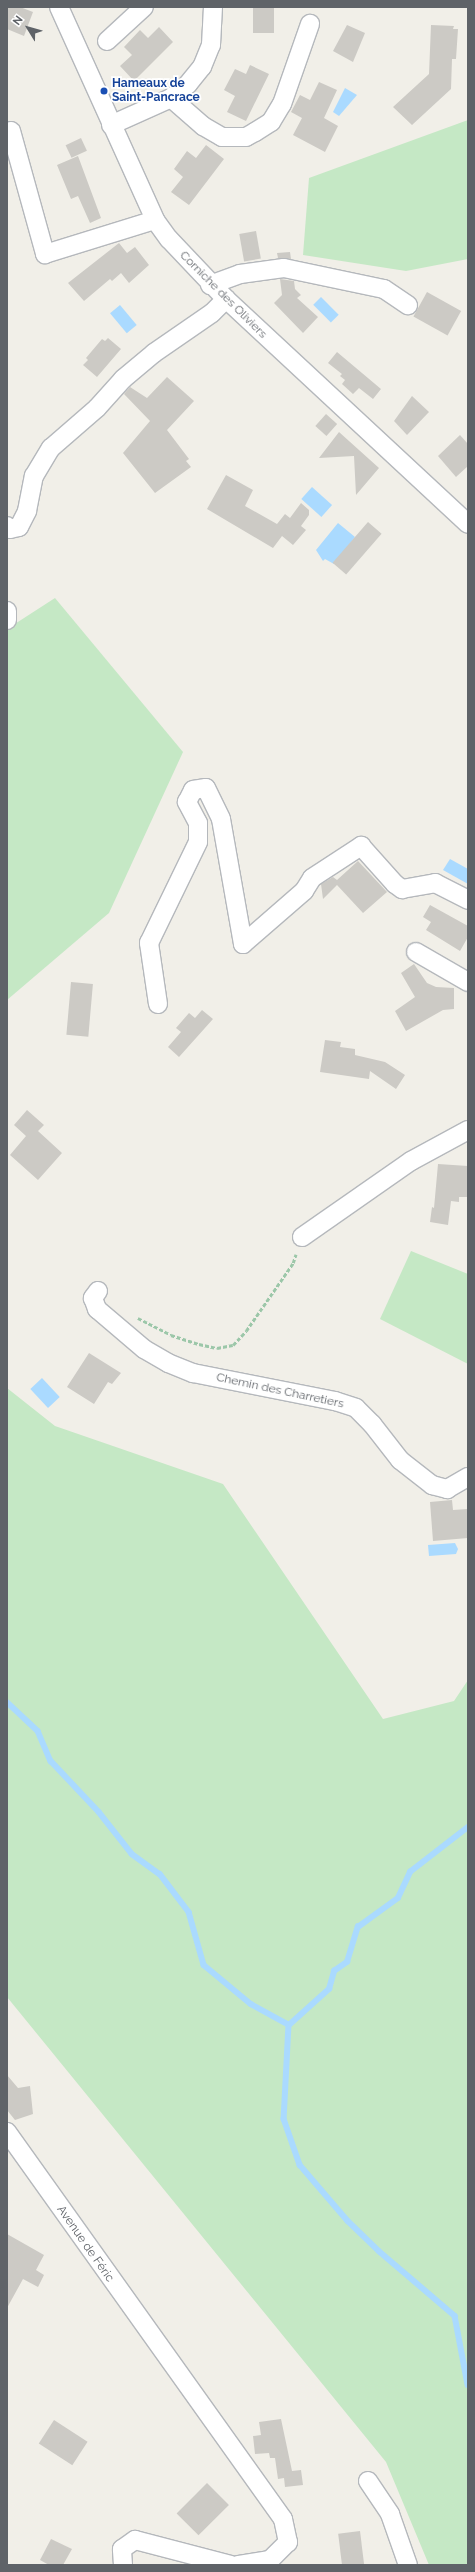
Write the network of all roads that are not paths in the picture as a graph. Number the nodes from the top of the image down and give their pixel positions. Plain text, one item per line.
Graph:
1 (58, 7) edge
2 (144, 7) edge
3 (213, 7) edge
4 (310, 24) dead end
5 (107, 41) dead end
6 (171, 98) junction
7 (111, 125) junction
8 (11, 131) dead end
9 (155, 220) junction
10 (210, 284) junction
11 (226, 299) junction
12 (408, 305) dead end
13 (468, 524) edge
14 (7, 526) edge
15 (7, 611) edge
16 (7, 620) edge
17 (468, 900) edge
18 (416, 952) dead end
19 (468, 982) edge
20 (158, 1004) dead end
21 (468, 1130) edge
22 (302, 1237) road end
23 (98, 1290) dead end
24 (468, 1478) edge
25 (7, 2132) edge
26 (368, 2480) dead end
27 (123, 2565) edge
28 (231, 2565) edge
29 (237, 2565) edge
30 (408, 2565) edge

1 - 7 street, Corniche des Oliviers
2 - 5 street
3 - 6 street
4 - 6 street
6 - 7 street
7 - 9 street, Corniche des Oliviers
8 - 9 street
9 - 10 street, Corniche des Oliviers
10 - 11 street, Corniche des Oliviers
10 - 12 street
11 - 13 street, Corniche des Oliviers
11 - 14 street
15 - 16 street
17 - 20 street
18 - 19 street
21 - 22 street
23 - 24 street, Chemin des Charretiers
25 - 29 street, Avenue de Féric
26 - 30 street
27 - 28 street

